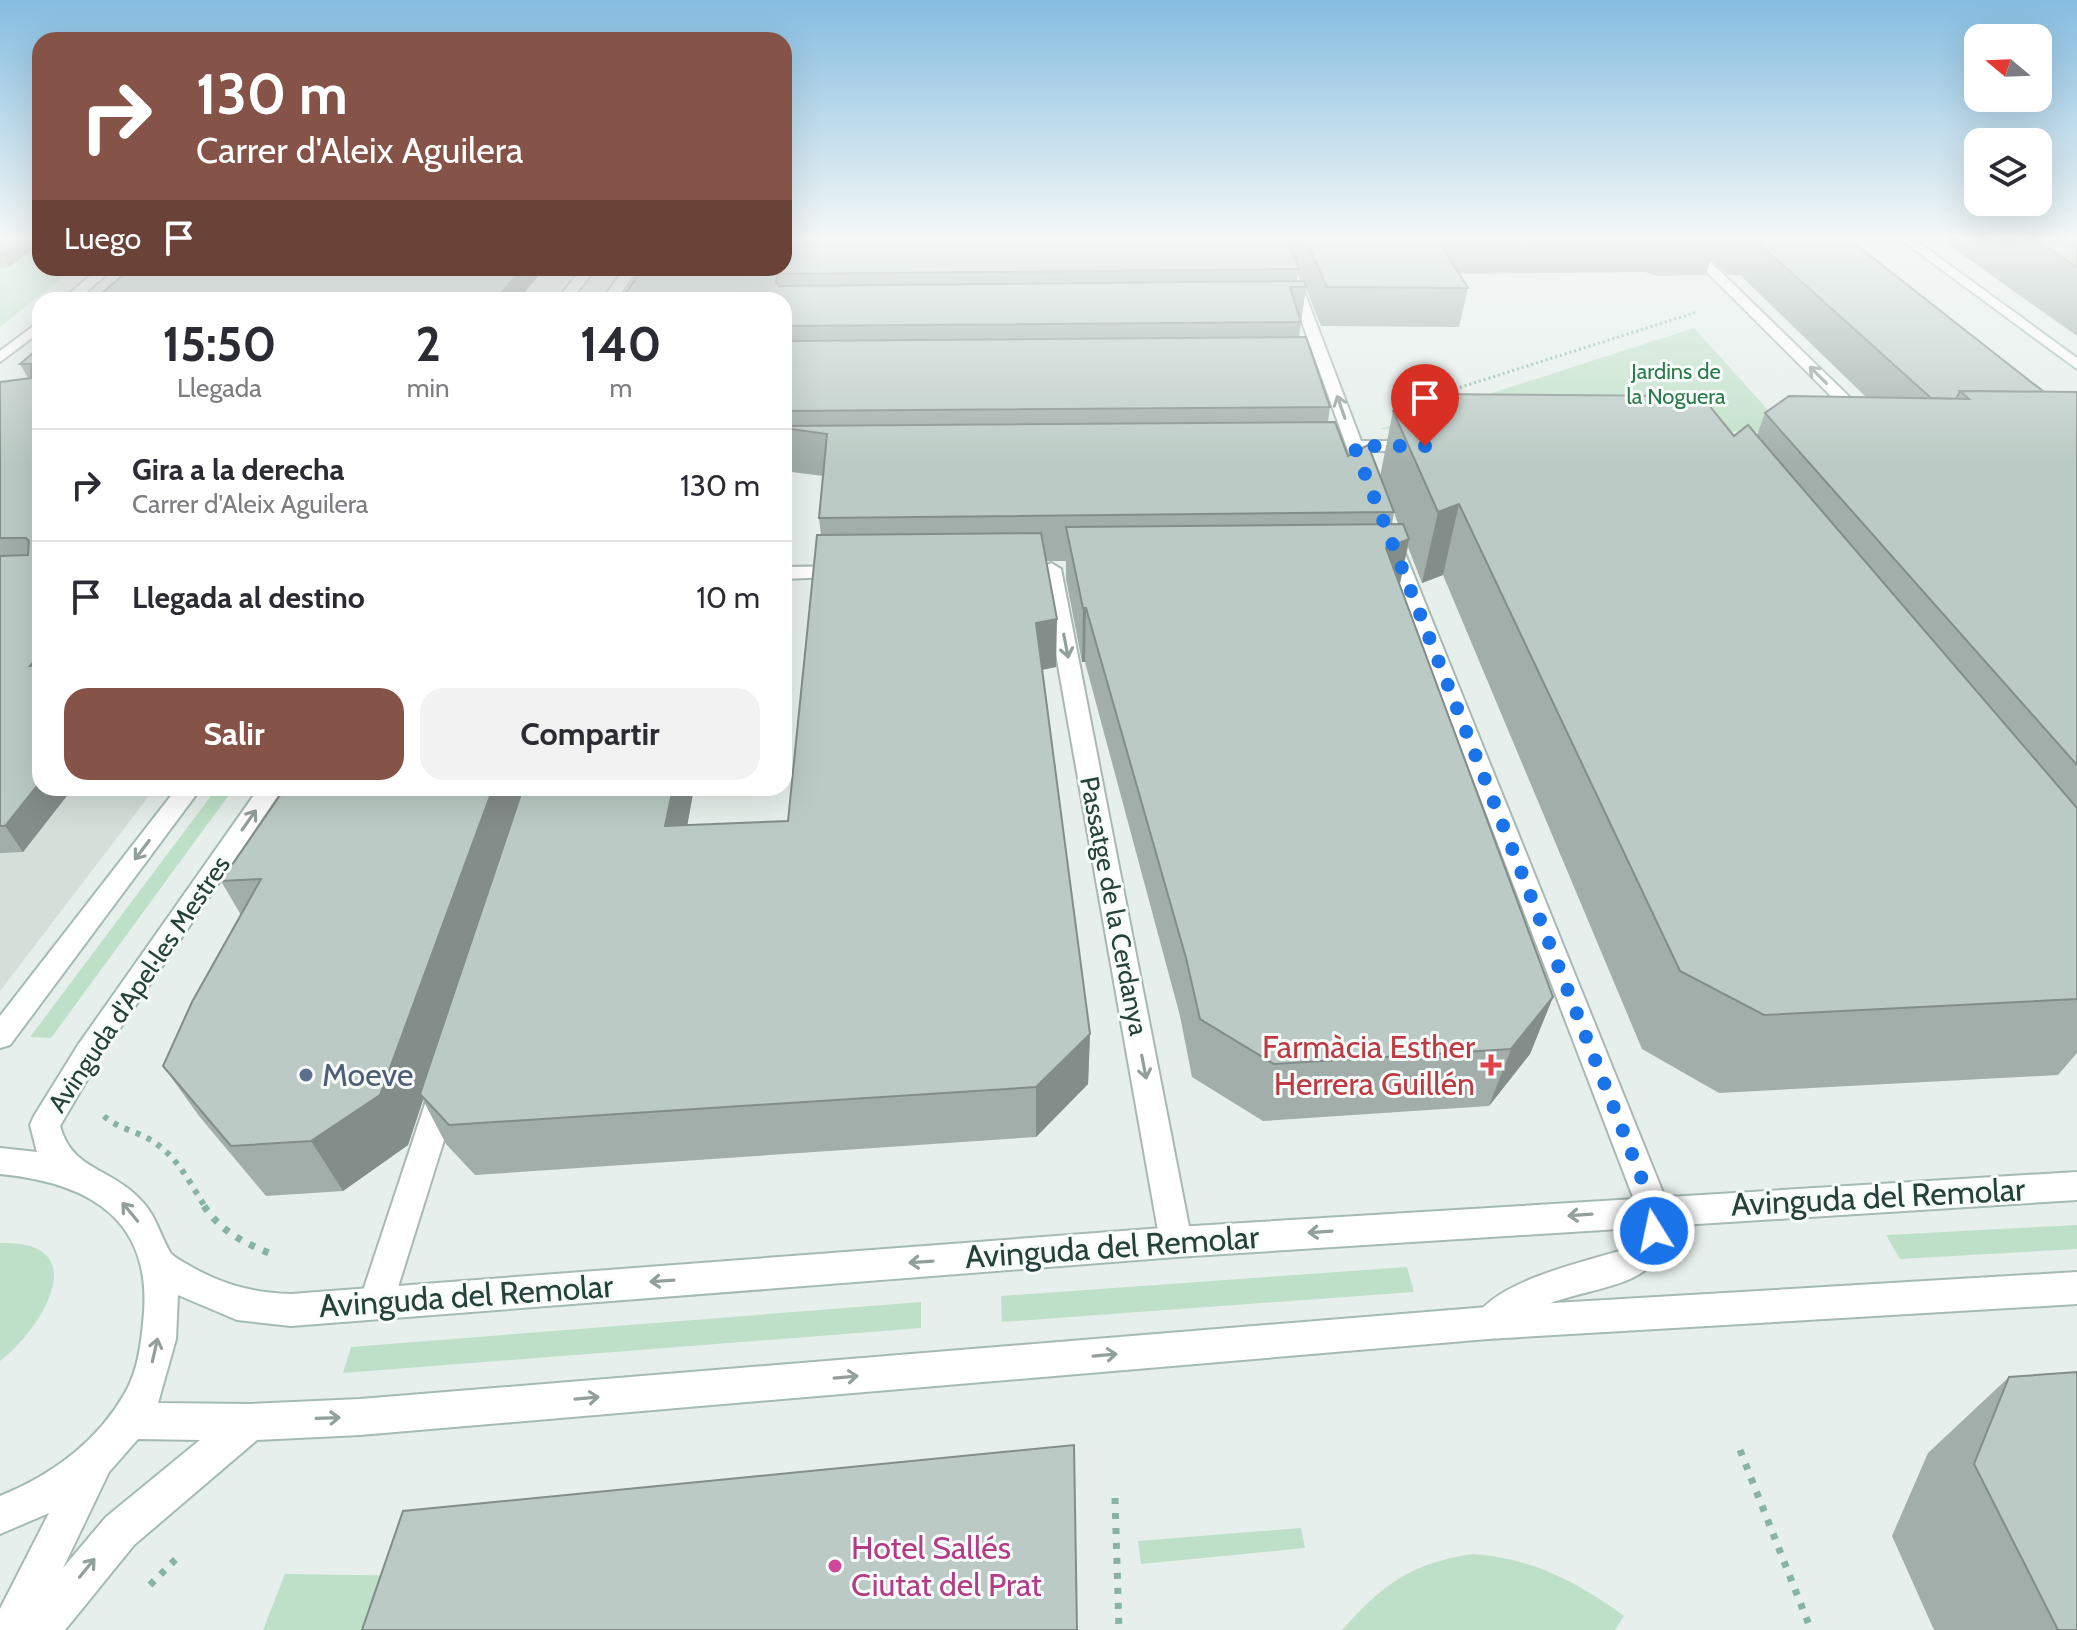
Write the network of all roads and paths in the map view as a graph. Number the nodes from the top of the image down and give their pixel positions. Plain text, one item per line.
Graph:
1 (1302, 312) edge
2 (1699, 312) edge
3 (1754, 312) edge
4 (2005, 312) edge
5 (32, 332) edge
6 (0, 358) edge
7 (2077, 365) edge
8 (1435, 395) edge
9 (1875, 431) edge
10 (1354, 446) junction
11 (1441, 446) edge
12 (1374, 499) edge
13 (1385, 526) edge
14 (1376, 567) edge
15 (1401, 567) junction
16 (1051, 569) edge
17 (863, 572) edge
18 (792, 573) edge
19 (183, 796) edge
20 (265, 796) edge
21 (0, 1037) edge
22 (454, 1058) edge
23 (0, 1161) edge
24 (82, 1177) junction
25 (2077, 1186) edge
26 (1654, 1210) junction
27 (1176, 1242) junction
28 (158, 1264) junction
29 (2077, 1288) edge
30 (376, 1303) junction
31 (1488, 1323) junction
32 (127, 1421) junction
33 (250, 1422) junction
34 (1740, 1450) dead end
35 (95, 1461) junction
36 (1115, 1498) dead end
37 (0, 1515) edge
38 (11, 1630) edge
39 (40, 1630) edge
40 (1119, 1630) edge
41 (1811, 1630) edge

10 -> 1 street
2 - 8 path
9 -> 3 street
4 - 7 street
5 - 6 street
10 - 11 street
10 - 12 street
13 - 15 street
14 - 15 street
15 - 26 street
16 -> 27 street, Passatge de la Cerdanya
17 - 18 street
19 -> 21 street
24 -> 20 street, Avinguda d'Apel·les Mestres
22 - 30 street
23 - 24 street
28 -> 24 street
25 - 26 street, Avinguda del Remolar
26 -> 27 street, Avinguda del Remolar
26 - 31 street
27 -> 30 street, Avinguda del Remolar
28 - 30 street, Avinguda del Remolar
32 -> 28 street
29 - 31 street
33 -> 31 street
32 - 33 street
32 - 35 street
39 -> 33 street
34 - 41 path
35 - 37 street
35 - 38 street
36 - 40 path

